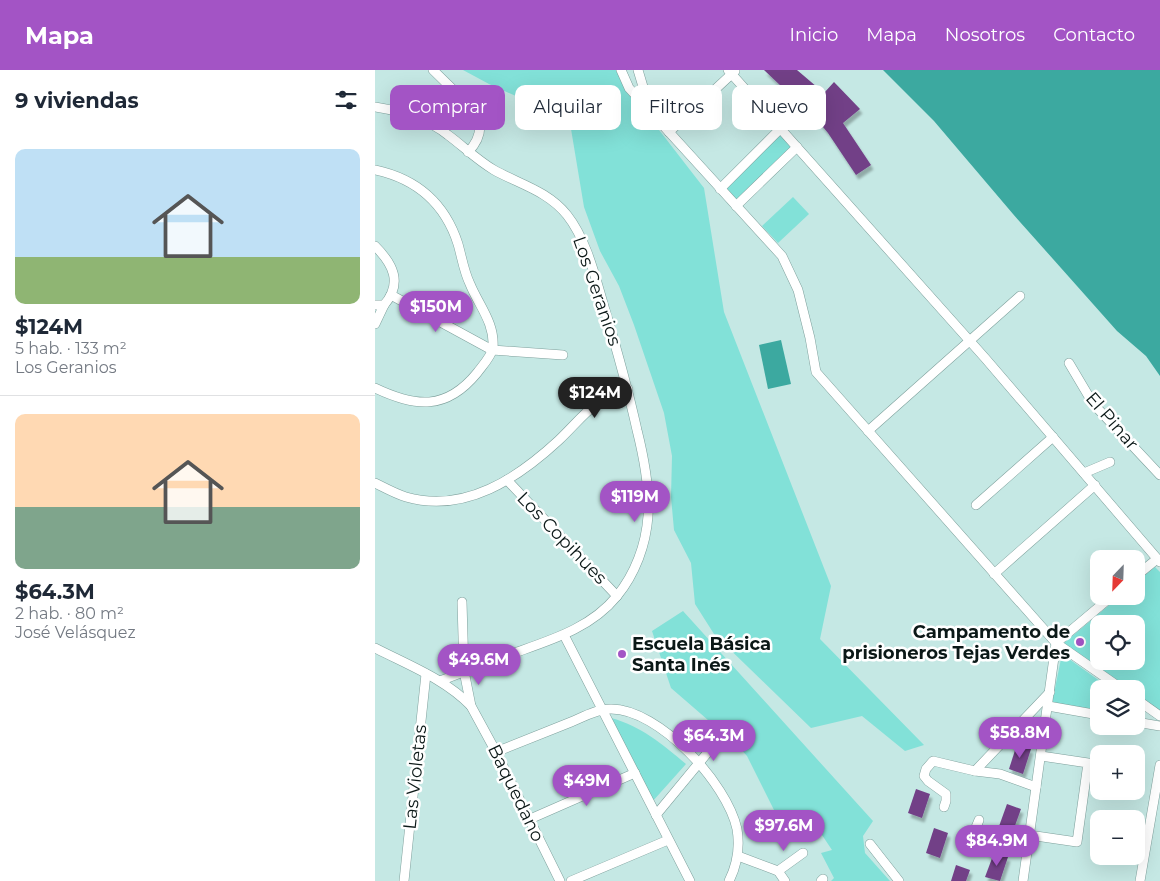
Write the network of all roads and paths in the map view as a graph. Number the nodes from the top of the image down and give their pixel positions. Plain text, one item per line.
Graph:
1 (433, 70) edge
2 (621, 70) edge
3 (638, 70) edge
4 (732, 71) edge
5 (642, 85) edge
6 (744, 85) edge
7 (631, 90) edge
8 (375, 107) edge
9 (779, 130) edge
10 (783, 130) edge
11 (669, 132) joint
12 (797, 147) junction
13 (468, 152) junction
14 (375, 170) edge
15 (720, 188) junction
16 (736, 206) junction
17 (375, 246) edge
18 (391, 295) junction
19 (1020, 296) dead end
20 (380, 305) edge
21 (375, 324) edge
22 (970, 341) junction
23 (493, 350) junction
24 (563, 355) dead end
25 (1069, 363) dead end
26 (375, 388) edge
27 (628, 389) junction
28 (867, 431) junction
29 (1053, 437) junction
30 (1110, 462) dead end
31 (1084, 473) junction
32 (1160, 475) edge
33 (507, 480) junction
34 (375, 483) edge
35 (1095, 485) junction
36 (976, 505) dead end
37 (1158, 560) edge
38 (1145, 569) edge
39 (994, 574) junction
40 (617, 596) junction
41 (462, 602) dead end
42 (1101, 605) edge
43 (564, 635) junction
44 (1056, 643) junction
45 (375, 648) edge
46 (464, 671) junction
47 (426, 674) junction
48 (1109, 680) edge
49 (440, 681) junction
50 (1050, 692) junction
51 (1145, 705) edge
52 (471, 706) junction
53 (1048, 706) junction
54 (602, 709) junction
55 (1090, 713) edge
56 (1160, 716) edge
57 (1145, 724) edge
58 (1160, 726) edge
59 (713, 746) dead end
60 (497, 752) junction
61 (1041, 756) junction
62 (700, 763) junction
63 (1160, 765) edge
64 (975, 771) junction
65 (635, 773) junction
66 (1036, 787) junction
67 (943, 807) dead end
68 (656, 815) junction
69 (529, 819) junction
70 (979, 820) dead end
71 (973, 832) junction
72 (1029, 835) junction
73 (669, 840) junction
74 (870, 844) dead end
75 (968, 847) dead end
76 (1026, 850) junction
77 (803, 853) dead end
78 (738, 856) junction
79 (778, 871) junction
80 (404, 881) edge
81 (560, 881) edge
82 (571, 881) edge
83 (690, 881) edge
84 (729, 881) edge
85 (785, 881) edge
86 (899, 881) edge
87 (1023, 881) edge
88 (1141, 881) edge

1 - 13 street
2 - 7 street
3 - 5 street
4 - 6 street
4 - 11 street
8 - 13 street, Los Geranios
9 - 15 street
10 - 12 street
11 - 15 street
12 - 16 street
12 - 22 street
13 - 27 street, Los Geranios
14 - 23 street
15 - 16 street
16 - 28 street
17 - 18 street
18 - 20 street
18 - 23 street
19 - 22 street
20 - 21 street
22 - 28 street
22 - 29 street
23 - 24 street
23 - 26 street
25 - 32 street, El Pinar
27 - 33 street
27 - 40 street, Los Geranios
28 - 39 street
29 - 31 street
29 - 36 street
30 - 31 street
31 - 35 street
33 - 34 street
33 - 40 street, Los Copihues
35 - 37 street
35 - 39 street
37 - 38 street
39 - 44 street
40 - 43 street, Los Geranios
41 - 46 street, Baquedano
42 - 44 street
43 - 46 street, Los Geranios
43 - 54 street
44 - 48 street
44 - 50 street
45 - 47 street, Baquedano
46 - 49 street, Los Geranios
46 - 52 street, Baquedano
47 - 49 street, Baquedano
47 - 80 street, Las Violetas
49 - 52 street, Baquedano
50 - 53 street
50 - 64 street
51 - 56 street
52 - 60 street, Baquedano
53 - 55 street
53 - 61 street
54 - 60 street
54 - 62 street
54 - 65 street
57 - 58 street
59 - 62 street
60 - 69 street, Baquedano
61 - 66 street
61 - 72 street
62 - 68 street
62 - 78 street
63 - 88 street
64 - 66 street
64 - 67 street
65 - 68 street
65 - 69 street
66 - 72 street
68 - 73 street
69 - 81 street, Baquedano
70 - 71 street
71 - 75 street
71 - 76 street
72 - 76 street
73 - 82 street
73 - 83 street
74 - 86 street
76 - 87 street
77 - 79 street
78 - 79 street
78 - 84 street
79 - 85 street

